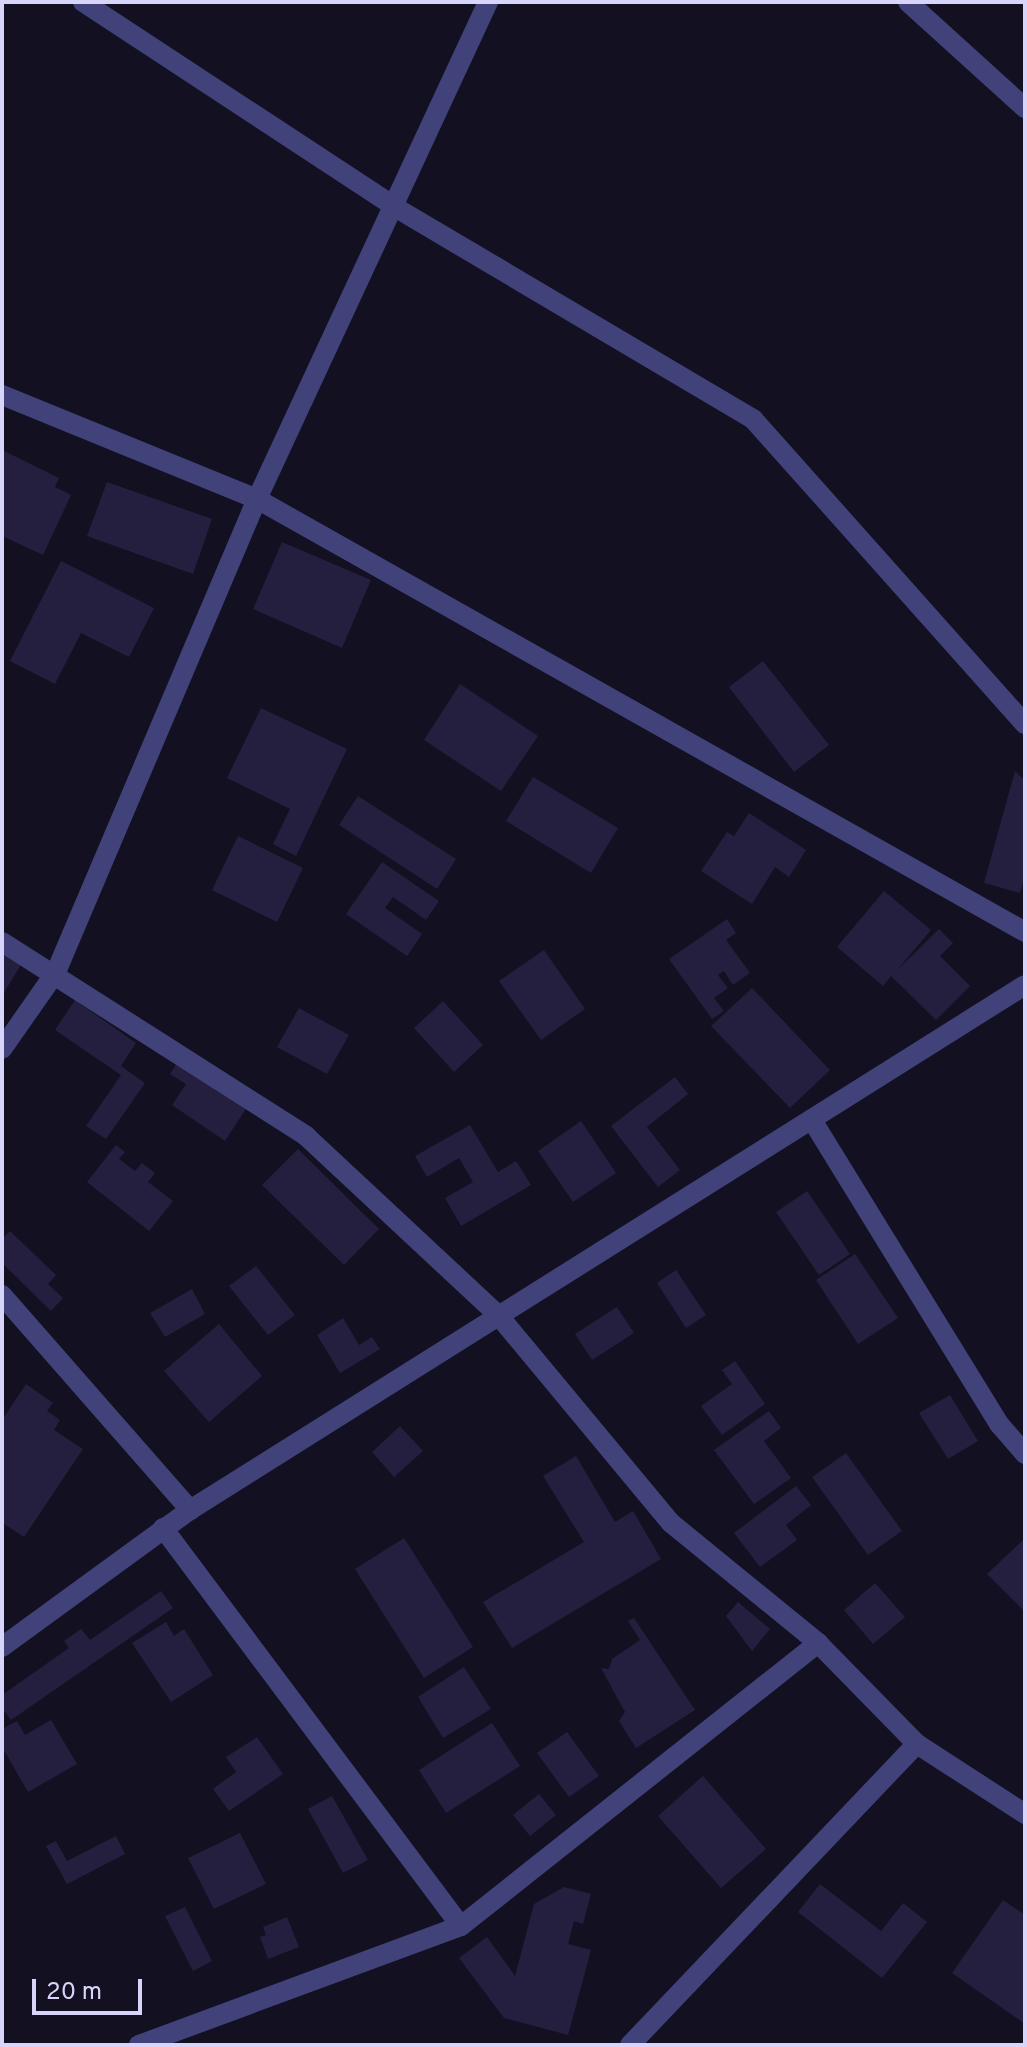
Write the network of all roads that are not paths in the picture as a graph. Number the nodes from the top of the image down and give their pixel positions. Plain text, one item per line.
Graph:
1 (83, 2) edge
2 (488, 2) edge
3 (908, 2) edge
4 (1025, 108) edge
5 (393, 206) junction
6 (2, 395) edge
7 (257, 499) junction
8 (1025, 724) edge
9 (1025, 932) edge
10 (2, 942) edge
11 (56, 972) junction
12 (1025, 985) edge
13 (2, 1049) edge
14 (812, 1120) junction
15 (2, 1295) edge
16 (499, 1316) junction
17 (1025, 1454) edge
18 (190, 1510) junction
19 (163, 1528) junction
20 (818, 1643) junction
21 (2, 1647) edge
22 (917, 1744) junction
23 (1025, 1814) edge
24 (461, 1926) junction
25 (139, 2045) edge
26 (630, 2045) edge

1 - 5 street
2 - 5 street
3 - 4 street
5 - 7 street
5 - 8 street
6 - 7 street
7 - 9 street
7 - 11 street
10 - 11 street
11 - 13 street
11 - 16 street
12 - 14 street
14 - 16 street
14 - 17 street
15 - 18 street
16 - 18 street
16 - 20 street
18 - 19 street
19 - 21 street
19 - 24 street
20 - 22 street
20 - 24 street
22 - 23 street
22 - 26 street
24 - 25 street

